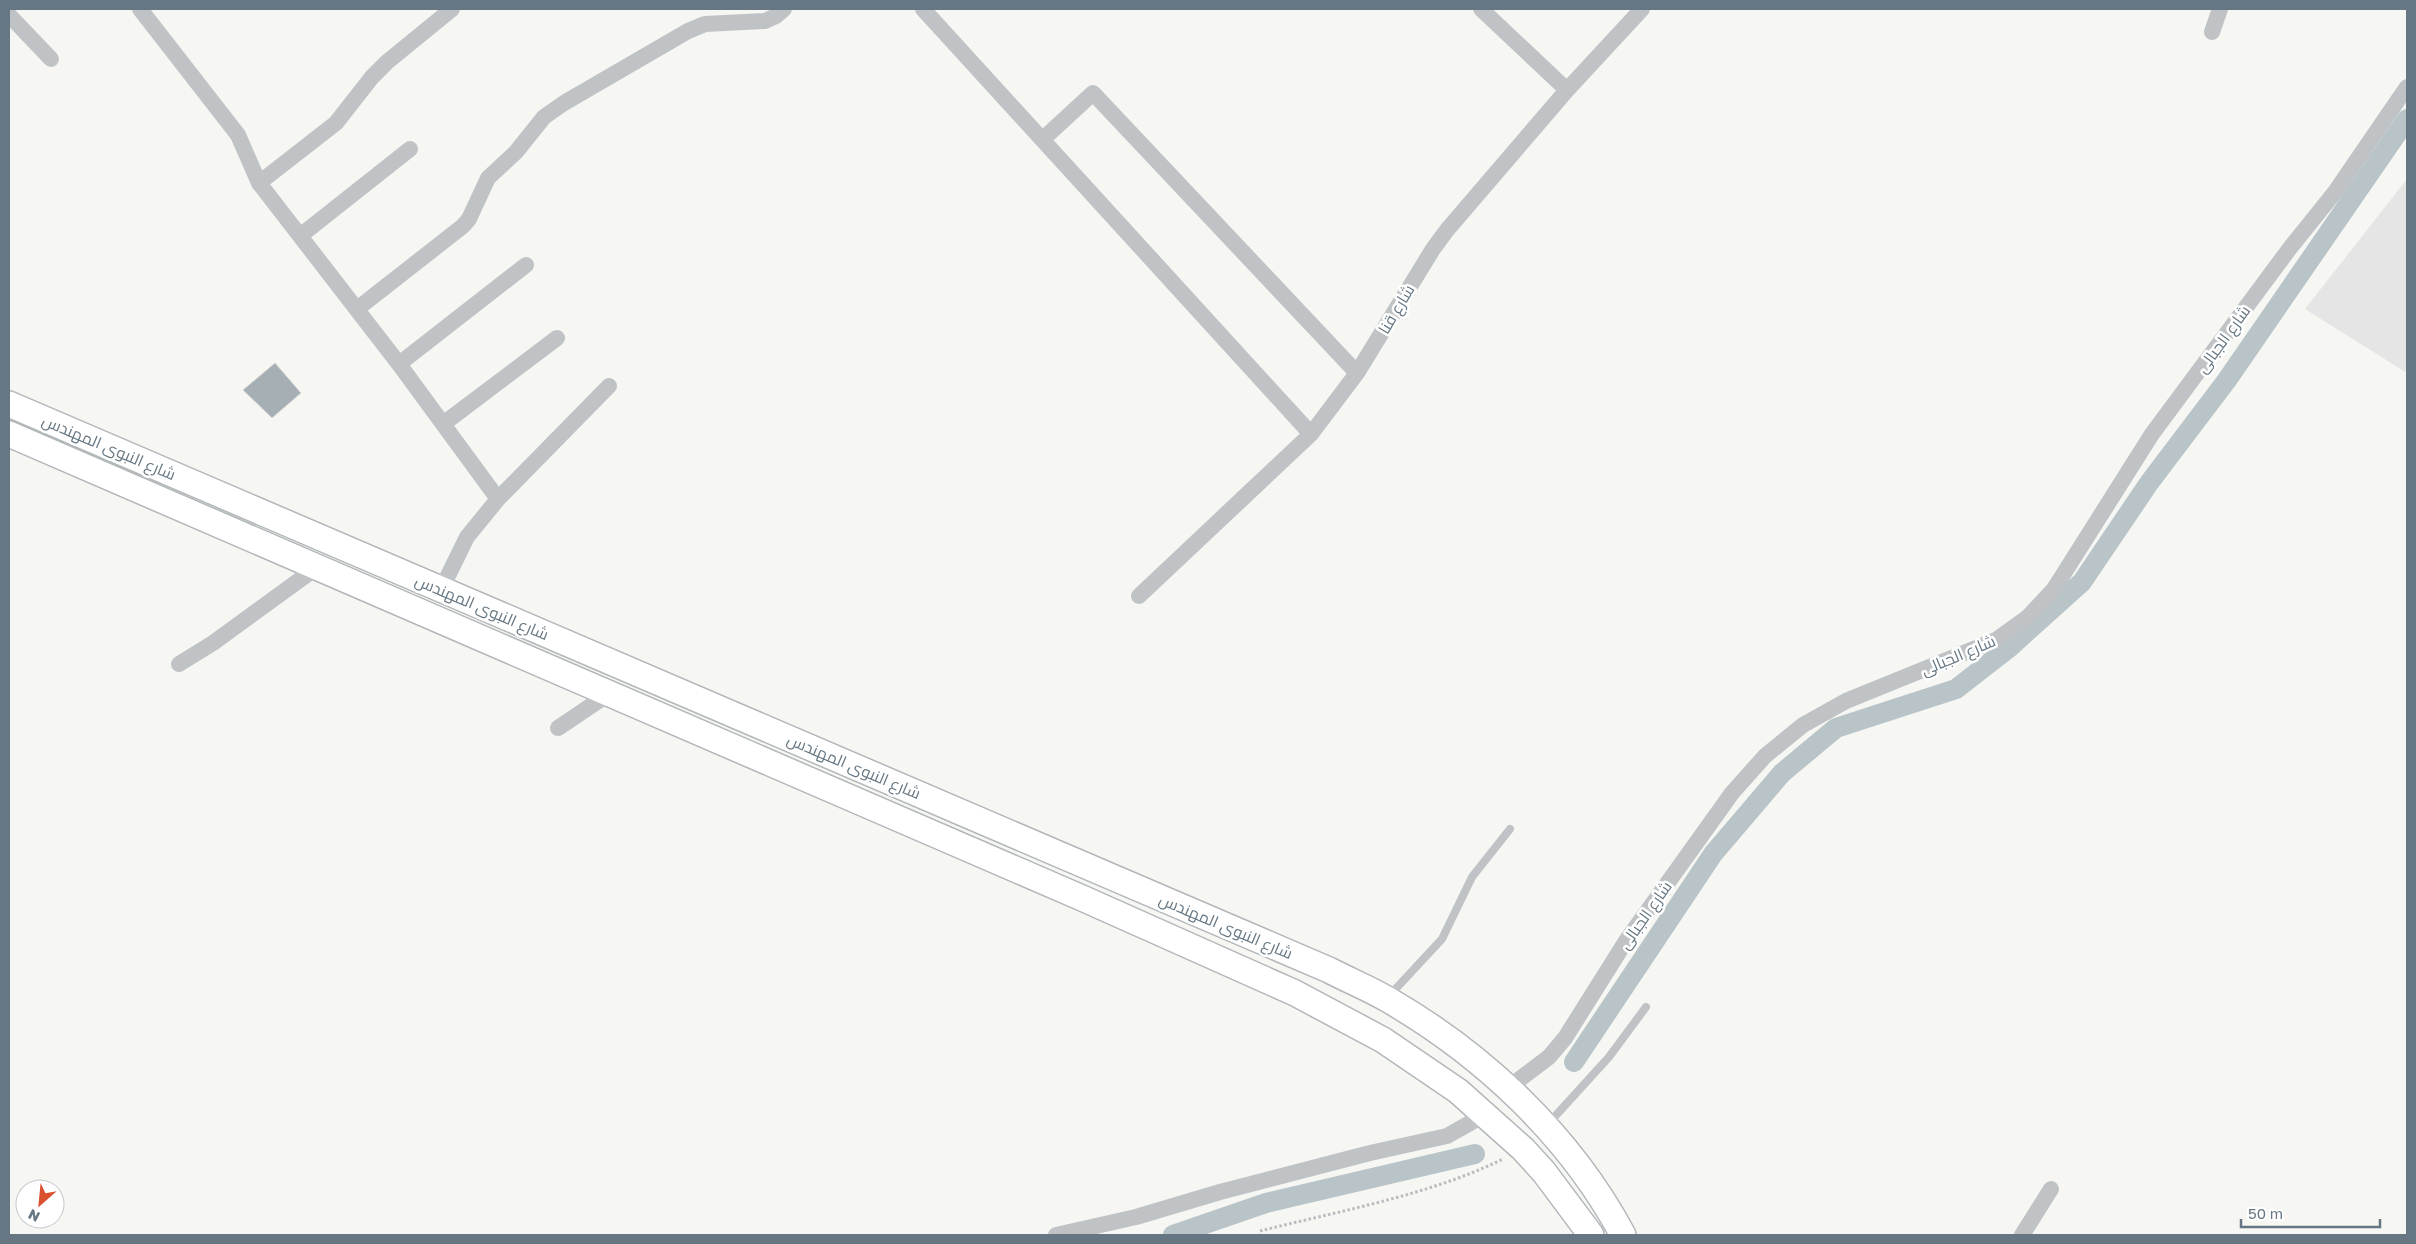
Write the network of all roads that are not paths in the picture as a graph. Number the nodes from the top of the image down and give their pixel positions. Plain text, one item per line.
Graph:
1 (140, 9) edge
2 (452, 9) edge
3 (784, 9) edge
4 (923, 9) edge
5 (1481, 9) edge
6 (1642, 9) edge
7 (2220, 9) edge
8 (9, 15) edge
9 (2212, 32) dead end
10 (51, 58) dead end
11 (2407, 87) edge
12 (1567, 90) junction
13 (1043, 139) junction
14 (410, 149) dead end
15 (259, 183) junction
16 (300, 236) junction
17 (526, 266) dead end
18 (356, 309) junction
19 (557, 338) dead end
20 (399, 364) junction
21 (1358, 372) junction
22 (609, 386) dead end
23 (9, 404) edge
24 (443, 424) junction
25 (9, 434) edge
26 (1311, 434) junction
27 (498, 499) junction
28 (316, 568) junction
29 (441, 590) junction
30 (1139, 596) dead end
31 (179, 664) dead end
32 (610, 693) junction
33 (558, 728) dead end
34 (1510, 829) dead end
35 (1094, 869) junction
36 (1142, 890) junction
37 (1082, 898) junction
38 (1130, 919) junction
39 (1386, 998) junction
40 (1646, 1007) dead end
41 (1508, 1088) junction
42 (1486, 1114) junction
43 (1546, 1126) junction
44 (2051, 1189) dead end
45 (1056, 1235) edge
46 (1591, 1235) edge
47 (1622, 1235) edge
48 (2022, 1235) edge

1 - 15 street
2 - 15 street
3 - 18 street
4 - 13 street
5 - 12 street
6 - 12 street, شارع قنا
7 - 9 street
8 - 10 street
11 - 41 street, شارع الجبالى
12 - 21 street, شارع قنا
13 - 21 street
13 - 26 street
14 - 16 street
15 - 16 street
16 - 18 street
17 - 20 street
18 - 20 street
19 - 24 street
20 - 24 street
21 - 26 street, شارع قنا
22 - 27 street
23 - 29 main road, شارع النبوى المهندس
24 - 27 street
25 - 28 main road, شارع النبوى المهندس
26 - 30 street, شارع قنا
27 - 29 street
28 - 31 street
28 - 32 main road, شارع النبوى المهندس
29 - 35 main road, شارع النبوى المهندس
32 - 33 street
32 - 37 main road, شارع النبوى المهندس
34 - 39 lane
35 - 36 main road, شارع النبوى المهندس
35 - 37 main road
36 - 38 main road
36 - 39 main road, شارع النبوى المهندس
37 - 38 main road, شارع النبوى المهندس
38 - 42 main road, شارع النبوى المهندس
39 - 41 main road, شارع النبوى المهندس
40 - 43 lane
41 - 43 main road, شارع النبوى المهندس
42 - 45 street
42 - 46 main road, شارع النبوى المهندس
43 - 47 main road, شارع النبوى المهندس
44 - 48 street

